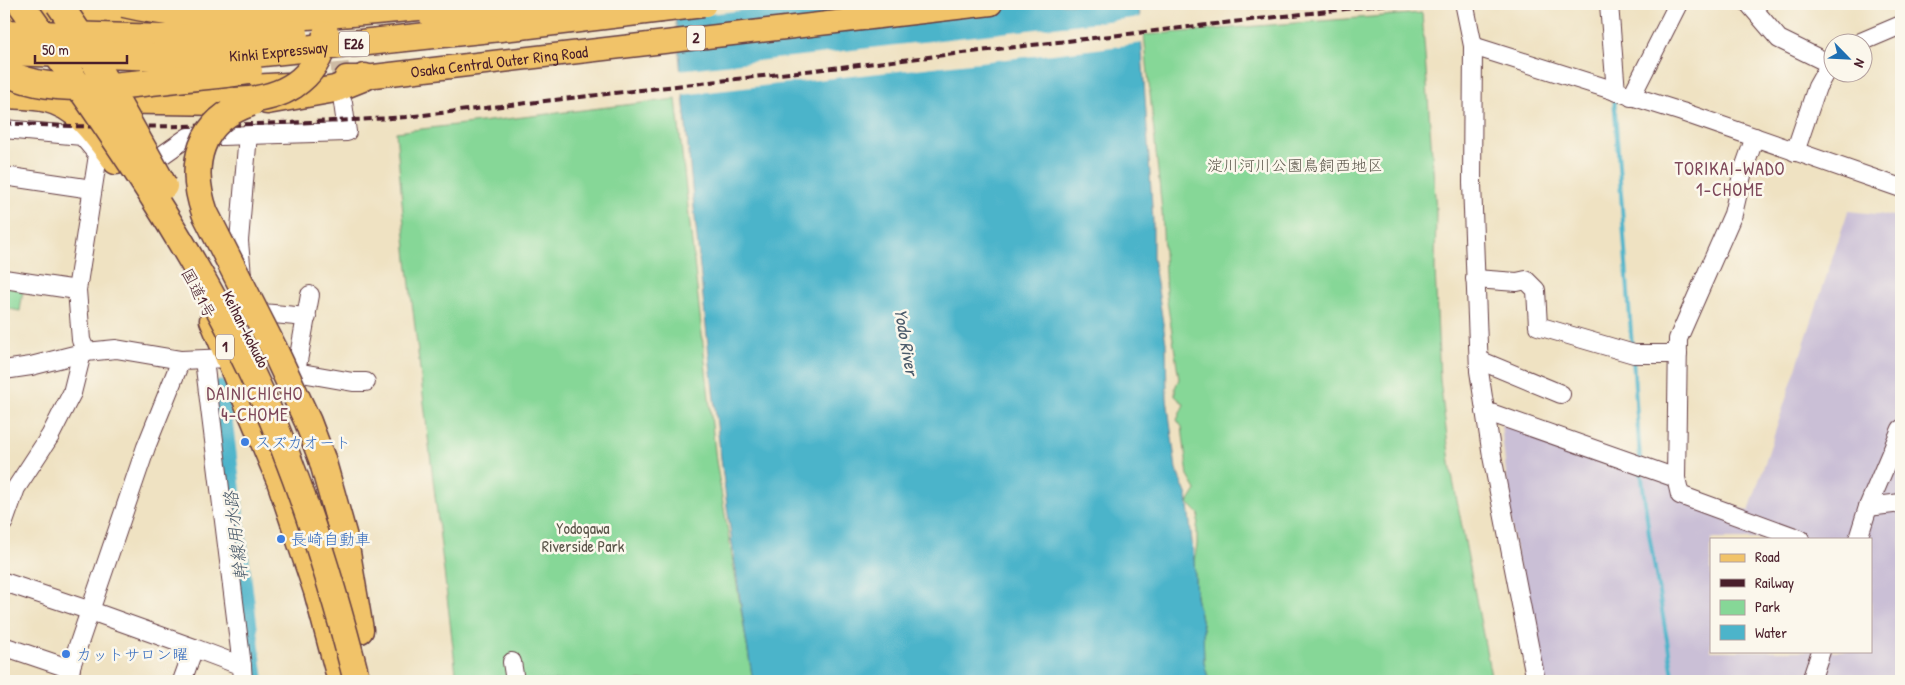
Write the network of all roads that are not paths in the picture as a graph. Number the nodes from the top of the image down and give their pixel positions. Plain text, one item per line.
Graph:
1 (21, 4) edge
2 (39, 4) edge
3 (59, 4) edge
4 (124, 4) edge
5 (215, 4) edge
6 (324, 4) edge
7 (451, 4) edge
8 (550, 4) edge
9 (702, 4) edge
10 (991, 4) edge
11 (1609, 4) edge
12 (1678, 4) edge
13 (1749, 4) edge
14 (4, 6) edge
15 (1465, 7) dead end
16 (4, 18) edge
17 (1901, 25) edge
18 (521, 26) junction
19 (4, 33) edge
20 (1872, 37) edge
21 (4, 42) edge
22 (58, 44) junction
23 (1473, 46) junction
24 (4, 52) edge
25 (1822, 59) edge
26 (4, 71) edge
27 (365, 77) joint
28 (1822, 78) edge
29 (219, 85) junction
30 (4, 91) edge
31 (251, 95) junction
32 (1624, 95) junction
33 (344, 103) tunnel mouth
34 (4, 129) edge
35 (248, 134) junction
36 (1755, 138) junction
37 (1795, 152) junction
38 (4, 176) edge
39 (129, 178) junction
40 (1901, 188) edge
41 (92, 189) junction
42 (161, 195) junction
43 (4, 279) edge
44 (1475, 279) junction
45 (77, 290) junction
46 (310, 295) dead end
47 (251, 312) junction
48 (306, 317) junction
49 (252, 344) junction
50 (86, 352) junction
51 (1678, 354) junction
52 (217, 359) junction
53 (181, 360) junction
54 (1479, 360) junction
55 (4, 370) edge
56 (296, 372) junction
57 (366, 382) dead end
58 (1561, 394) dead end
59 (1485, 411) junction
60 (1901, 429) edge
61 (1676, 478) junction
62 (1901, 503) edge
63 (1868, 507) junction
64 (4, 522) edge
65 (1797, 538) edge
66 (1858, 538) edge
67 (4, 582) edge
68 (91, 611) junction
69 (360, 630) junction
70 (6, 647) dead end
71 (194, 648) junction
72 (1821, 652) edge
73 (512, 662) dead end
74 (242, 674) edge
75 (69, 675) edge
76 (182, 681) edge
77 (341, 681) edge
78 (357, 681) edge
79 (373, 681) edge
80 (515, 681) edge
81 (1536, 681) edge
82 (1811, 681) edge

1 - 22 highway, bridge
2 - 22 highway
3 - 42 highway, Keihan-kokudo / 1, bridge
4 - 7 highway, bridge
5 - 16 main road
6 - 30 highway, bridge
8 - 19 highway, Kinki Expressway / E26, bridge
9 - 18 highway, Kinki Expressway / E26, bridge
10 - 27 main road, Osaka Central Outer Ring Road / 2
11 - 32 street
12 - 32 street
13 - 25 street
14 - 42 highway, 1, bridge
15 - 23 street
17 - 20 street
18 - 24 highway, Kinki Expressway / E26, bridge
18 - 26 highway, bridge
21 - 31 main road
22 - 42 highway, 1, bridge
23 - 32 street
23 - 44 street
26 - 29 main road
27 - 31 highway, 1
28 - 37 street
29 - 30 highway
29 - 31 main road
30 - 39 highway, 国道1号 / 1
31 - 69 highway, 1, bridge
32 - 36 street
33 - 35 street
34 - 41 street
35 - 39 street
35 - 47 street
36 - 37 street
36 - 51 street
37 - 40 street
38 - 41 street
39 - 52 highway, 国道1号 / 1
41 - 45 street
42 - 69 highway, Keihan-kokudo / 1
42 - 78 highway, Keihan-kokudo / 1, bridge
43 - 45 street
44 - 51 street
44 - 54 street
45 - 50 street
46 - 48 street
47 - 48 street
47 - 49 street
48 - 56 street
49 - 52 street
49 - 56 street
50 - 53 street
50 - 55 street
50 - 64 street
51 - 61 street
52 - 53 street
52 - 74 street
52 - 77 highway, 国道1号 / 1
53 - 68 street
54 - 58 street
54 - 59 street
56 - 57 street
59 - 61 street
59 - 81 street
60 - 63 street
61 - 65 street
62 - 63 street
63 - 66 street
67 - 68 street
68 - 71 street
68 - 75 street
69 - 79 highway, Keihan-kokudo / 1
70 - 75 street
71 - 74 street
71 - 76 street
72 - 82 street
73 - 80 street

